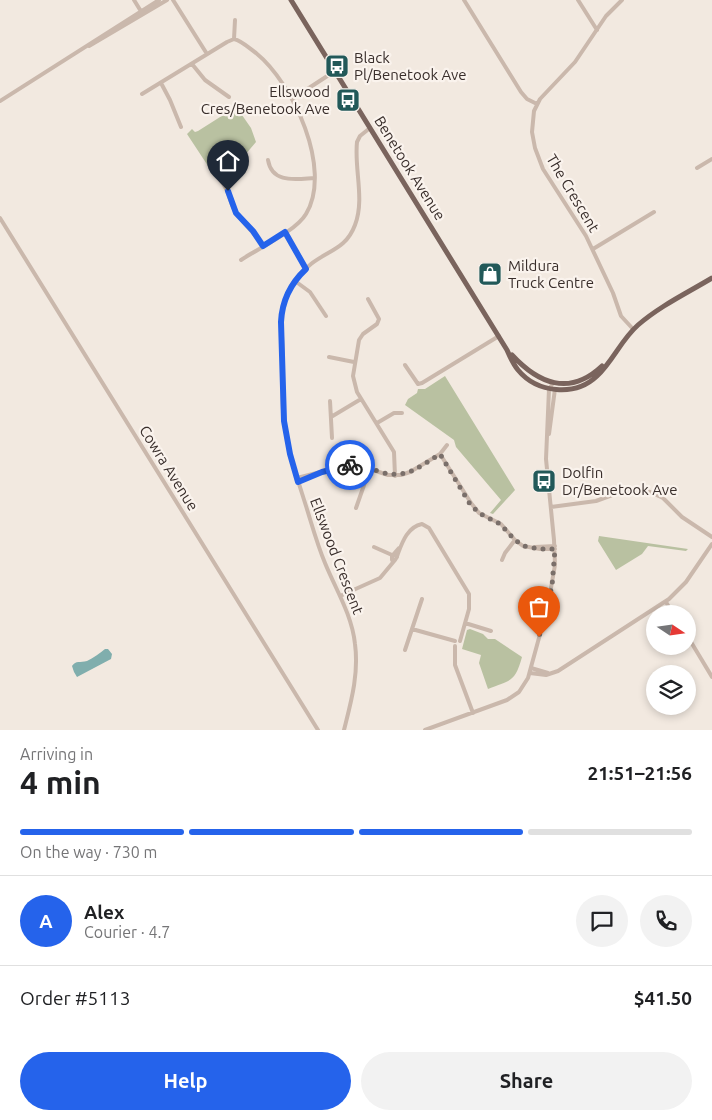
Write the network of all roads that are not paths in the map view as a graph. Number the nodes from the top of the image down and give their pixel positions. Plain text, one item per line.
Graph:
1 (134, 0) edge
2 (159, 0) edge
3 (167, 0) edge
4 (173, 0) edge
5 (291, 0) edge
6 (464, 0) edge
7 (578, 0) edge
8 (622, 0) edge
9 (142, 13) junction
10 (236, 20) dead end
11 (597, 30) junction
12 (234, 39) junction
13 (207, 54) junction
14 (192, 64) junction
15 (336, 72) junction
16 (161, 83) junction
17 (142, 94) dead end
18 (229, 97) dead end
19 (292, 99) junction
20 (0, 101) edge
21 (537, 104) junction
22 (181, 127) dead end
23 (370, 128) junction
24 (712, 159) edge
25 (268, 160) dead end
26 (697, 168) dead end
27 (314, 178) junction
28 (221, 181) dead end
29 (654, 212) dead end
30 (0, 218) edge
31 (285, 232) junction
32 (263, 246) junction
33 (593, 249) junction
34 (241, 260) dead end
35 (308, 268) junction
36 (712, 278) edge
37 (295, 281) junction
38 (368, 299) dead end
39 (326, 316) dead end
40 (633, 329) junction
41 (499, 336) junction
42 (507, 350) junction
43 (329, 357) dead end
44 (611, 357) junction
45 (354, 362) junction
46 (405, 365) dead end
47 (554, 383) junction
48 (549, 389) junction
49 (556, 390) junction
50 (361, 399) junction
51 (330, 401) dead end
52 (402, 413) dead end
53 (331, 416) junction
54 (377, 423) junction
55 (332, 438) dead end
56 (447, 445) dead end
57 (546, 451) junction
58 (440, 454) junction
59 (370, 468) junction
60 (395, 476) junction
61 (298, 480) junction
62 (551, 507) junction
63 (356, 508) dead end
64 (712, 537) edge
65 (515, 540) junction
66 (712, 544) edge
67 (374, 547) dead end
68 (555, 548) junction
69 (394, 557) junction
70 (502, 560) dead end
71 (341, 597) junction
72 (422, 599) dead end
73 (666, 602) junction
74 (668, 605) edge
75 (464, 623) junction
76 (412, 629) junction
77 (490, 632) dead end
78 (457, 643) junction
79 (405, 650) dead end
80 (696, 650) edge
81 (530, 670) junction
82 (712, 677) edge
83 (472, 713) junction
84 (318, 730) edge
85 (344, 730) edge
86 (425, 730) edge

1 - 9 street
2 - 9 street
3 - 9 street
4 - 13 street
5 - 15 main road, Benetook Avenue
6 - 21 street
7 - 11 street
8 - 11 street, The Crescent
9 - 20 street
10 - 12 street
11 - 21 street, The Crescent
12 - 13 street
12 - 19 street
13 - 14 street
14 - 16 street
14 - 18 street
15 - 19 street
15 - 23 main road, Benetook Avenue
16 - 17 street
16 - 22 street
19 - 27 street
21 - 33 street, The Crescent
23 - 35 street, Ellswood Crescent
23 - 41 main road, Benetook Avenue
24 - 26 street
25 - 27 street
27 - 31 street
28 - 32 street
29 - 33 street
30 - 84 street, Cowra Avenue
31 - 32 street
31 - 35 street
32 - 34 street
33 - 40 street, The Crescent
35 - 37 street, Ellswood Crescent
36 - 40 main road
37 - 39 street
37 - 61 street, Ellswood Crescent
38 - 45 street
40 - 44 main road
41 - 42 main road, Benetook Avenue
41 - 46 street
42 - 47 main road, Benetook Avenue
42 - 48 main road, Benetook Avenue
43 - 45 street
44 - 47 main road
44 - 49 main road, Benetook Avenue
45 - 50 street
47 - 48 street
47 - 49 street
48 - 49 main road, Benetook Avenue
48 - 57 street
49 - 57 street
50 - 53 street
50 - 54 street
51 - 53 street
52 - 54 street
53 - 55 street
54 - 60 street
56 - 58 street
57 - 62 street
58 - 60 street
58 - 65 street
59 - 60 street
59 - 61 street
59 - 63 street
61 - 71 street, Ellswood Crescent
62 - 64 street
62 - 68 street
65 - 68 street
65 - 70 street
66 - 73 street
67 - 69 street
68 - 81 street
69 - 71 street
69 - 75 street
71 - 85 street, Ellswood Crescent
72 - 76 street
73 - 74 street
73 - 81 street
75 - 77 street
75 - 78 street
76 - 78 street
76 - 79 street
78 - 83 street
80 - 82 street
81 - 83 street
83 - 86 street

